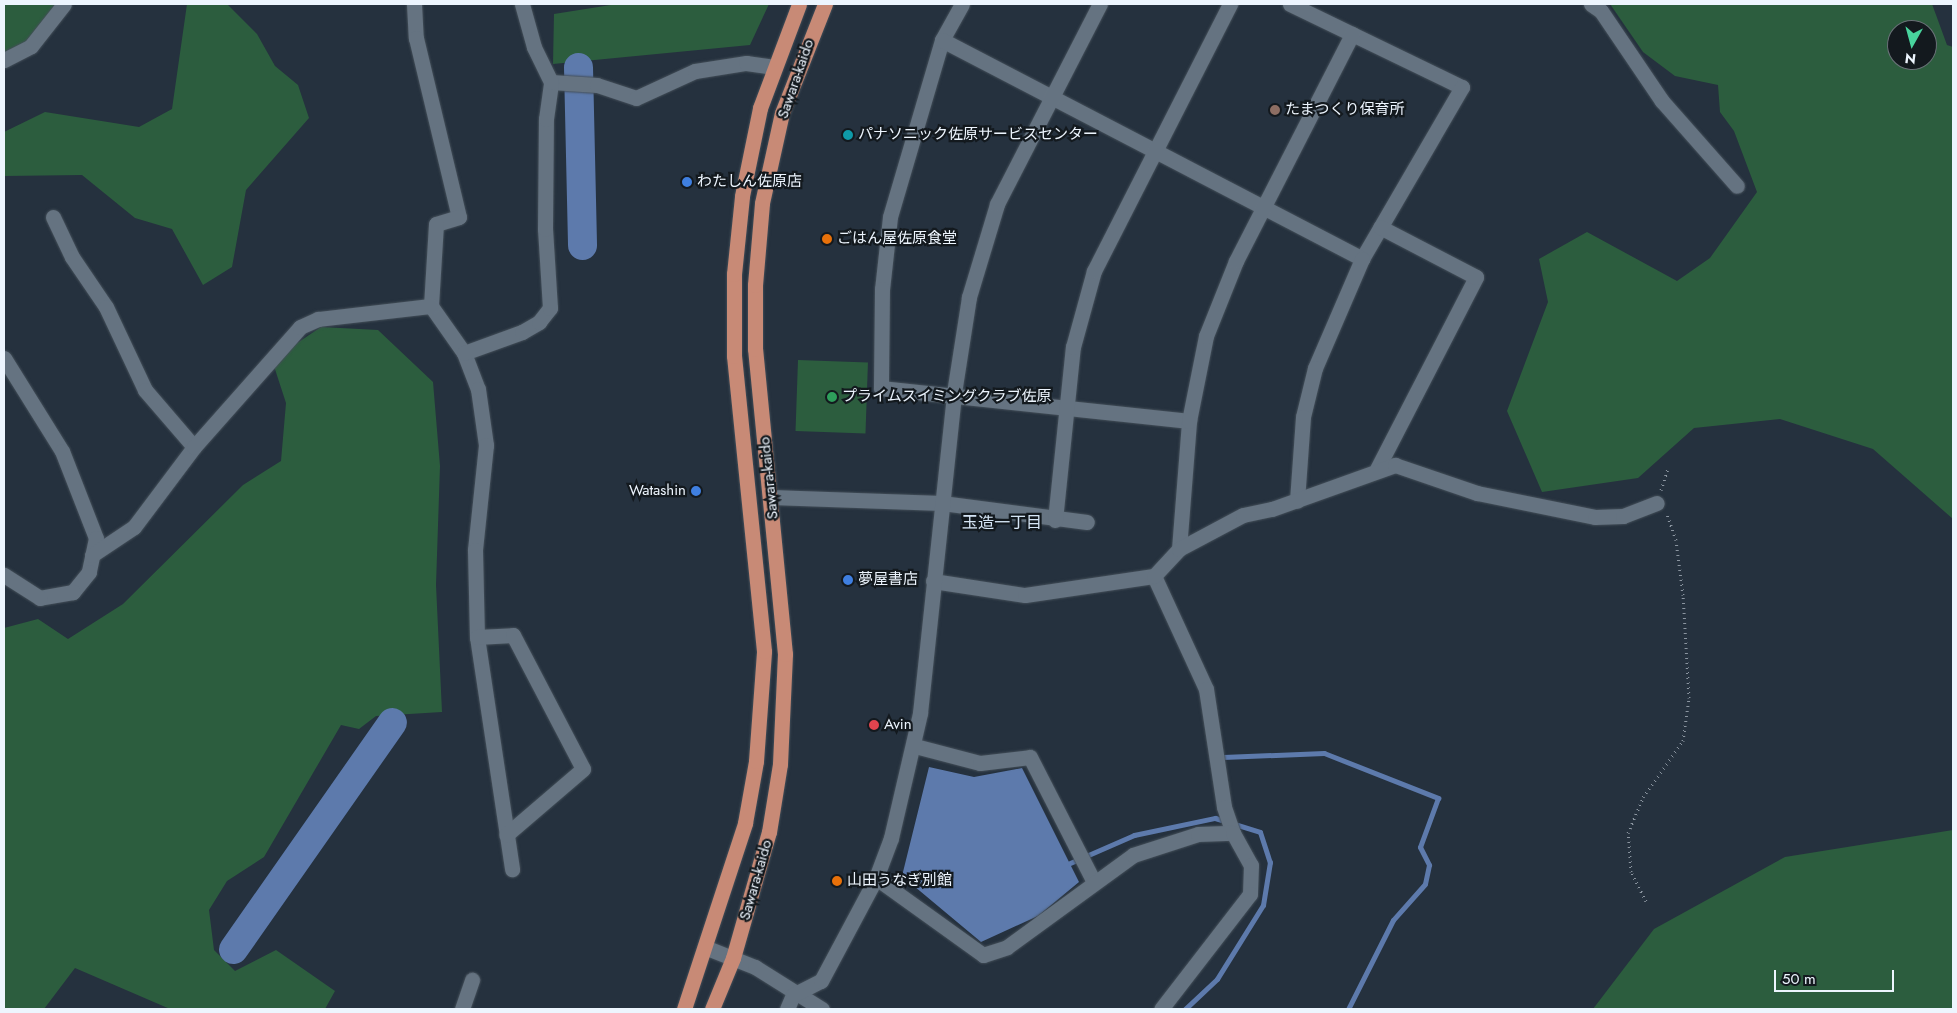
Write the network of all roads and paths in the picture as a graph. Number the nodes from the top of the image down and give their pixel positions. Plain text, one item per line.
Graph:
1 (64, 4) edge
2 (414, 4) edge
3 (522, 4) edge
4 (799, 4) edge
5 (825, 4) edge
6 (962, 4) edge
7 (1100, 4) edge
8 (1230, 4) edge
9 (1290, 4) edge
10 (1591, 4) edge
11 (1352, 34) junction
12 (942, 40) junction
13 (4, 60) edge
14 (773, 67) junction
15 (556, 82) junction
16 (1051, 98) junction
17 (1156, 150) junction
18 (1737, 186) dead end
19 (1262, 207) junction
20 (53, 217) dead end
21 (1380, 227) junction
22 (1362, 259) junction
23 (431, 306) junction
24 (464, 353) junction
25 (4, 358) edge
26 (954, 393) junction
27 (1064, 405) junction
28 (1189, 420) junction
29 (194, 447) junction
30 (1377, 469) junction
31 (1668, 469) dead end
32 (771, 497) junction
33 (1297, 501) junction
34 (942, 503) junction
35 (1657, 503) junction
36 (1055, 520) junction
37 (1088, 522) dead end
38 (1179, 549) junction
39 (92, 555) junction
40 (4, 575) edge
41 (1154, 576) junction
42 (933, 581) junction
43 (477, 638) junction
44 (915, 746) junction
45 (1233, 833) junction
46 (506, 835) junction
47 (512, 869) dead end
48 (876, 878) junction
49 (1094, 882) junction
50 (1646, 900) dead end
51 (707, 948) junction
52 (733, 958) junction
53 (472, 980) dead end
54 (790, 1002) edge
55 (98, 1009) edge
56 (134, 1009) edge
57 (462, 1009) edge
58 (684, 1009) edge
59 (712, 1009) edge
60 (822, 1009) edge
61 (1161, 1009) edge

1 - 13 street
2 - 23 street
3 - 15 street
4 - 14 highway, Sawara-kaido
5 - 32 highway, Sawara-kaido
6 - 12 street
7 - 16 street
8 - 17 street
9 - 11 street
10 - 18 street
11 - 19 street
11 - 21 street
12 - 16 street
12 - 26 street
14 - 15 street
14 - 51 highway, Sawara-kaido
15 - 24 street
16 - 17 street
16 - 26 street
17 - 19 street
17 - 27 street
19 - 22 street
19 - 28 street
20 - 29 street
21 - 22 street
21 - 30 street
22 - 33 street
23 - 24 street
23 - 29 street
24 - 43 street
25 - 39 street
26 - 27 street
26 - 34 street
27 - 28 street
27 - 36 street
28 - 38 street
29 - 39 street
30 - 33 street
30 - 35 street
31 - 35 path
32 - 34 street
32 - 52 highway, Sawara-kaido
33 - 38 street
34 - 36 street
34 - 42 street
35 - 50 path
36 - 37 street
38 - 41 street
39 - 40 street
41 - 42 street
41 - 45 street
42 - 44 street
43 - 46 street
43 - 46 street
44 - 48 street
44 - 49 street
45 - 49 street
45 - 61 street
46 - 47 street
48 - 49 street
48 - 54 street
51 - 52 street
51 - 58 highway, Sawara-kaido
52 - 54 street
52 - 59 highway, Sawara-kaido
53 - 57 street
54 - 60 street
55 - 56 path

